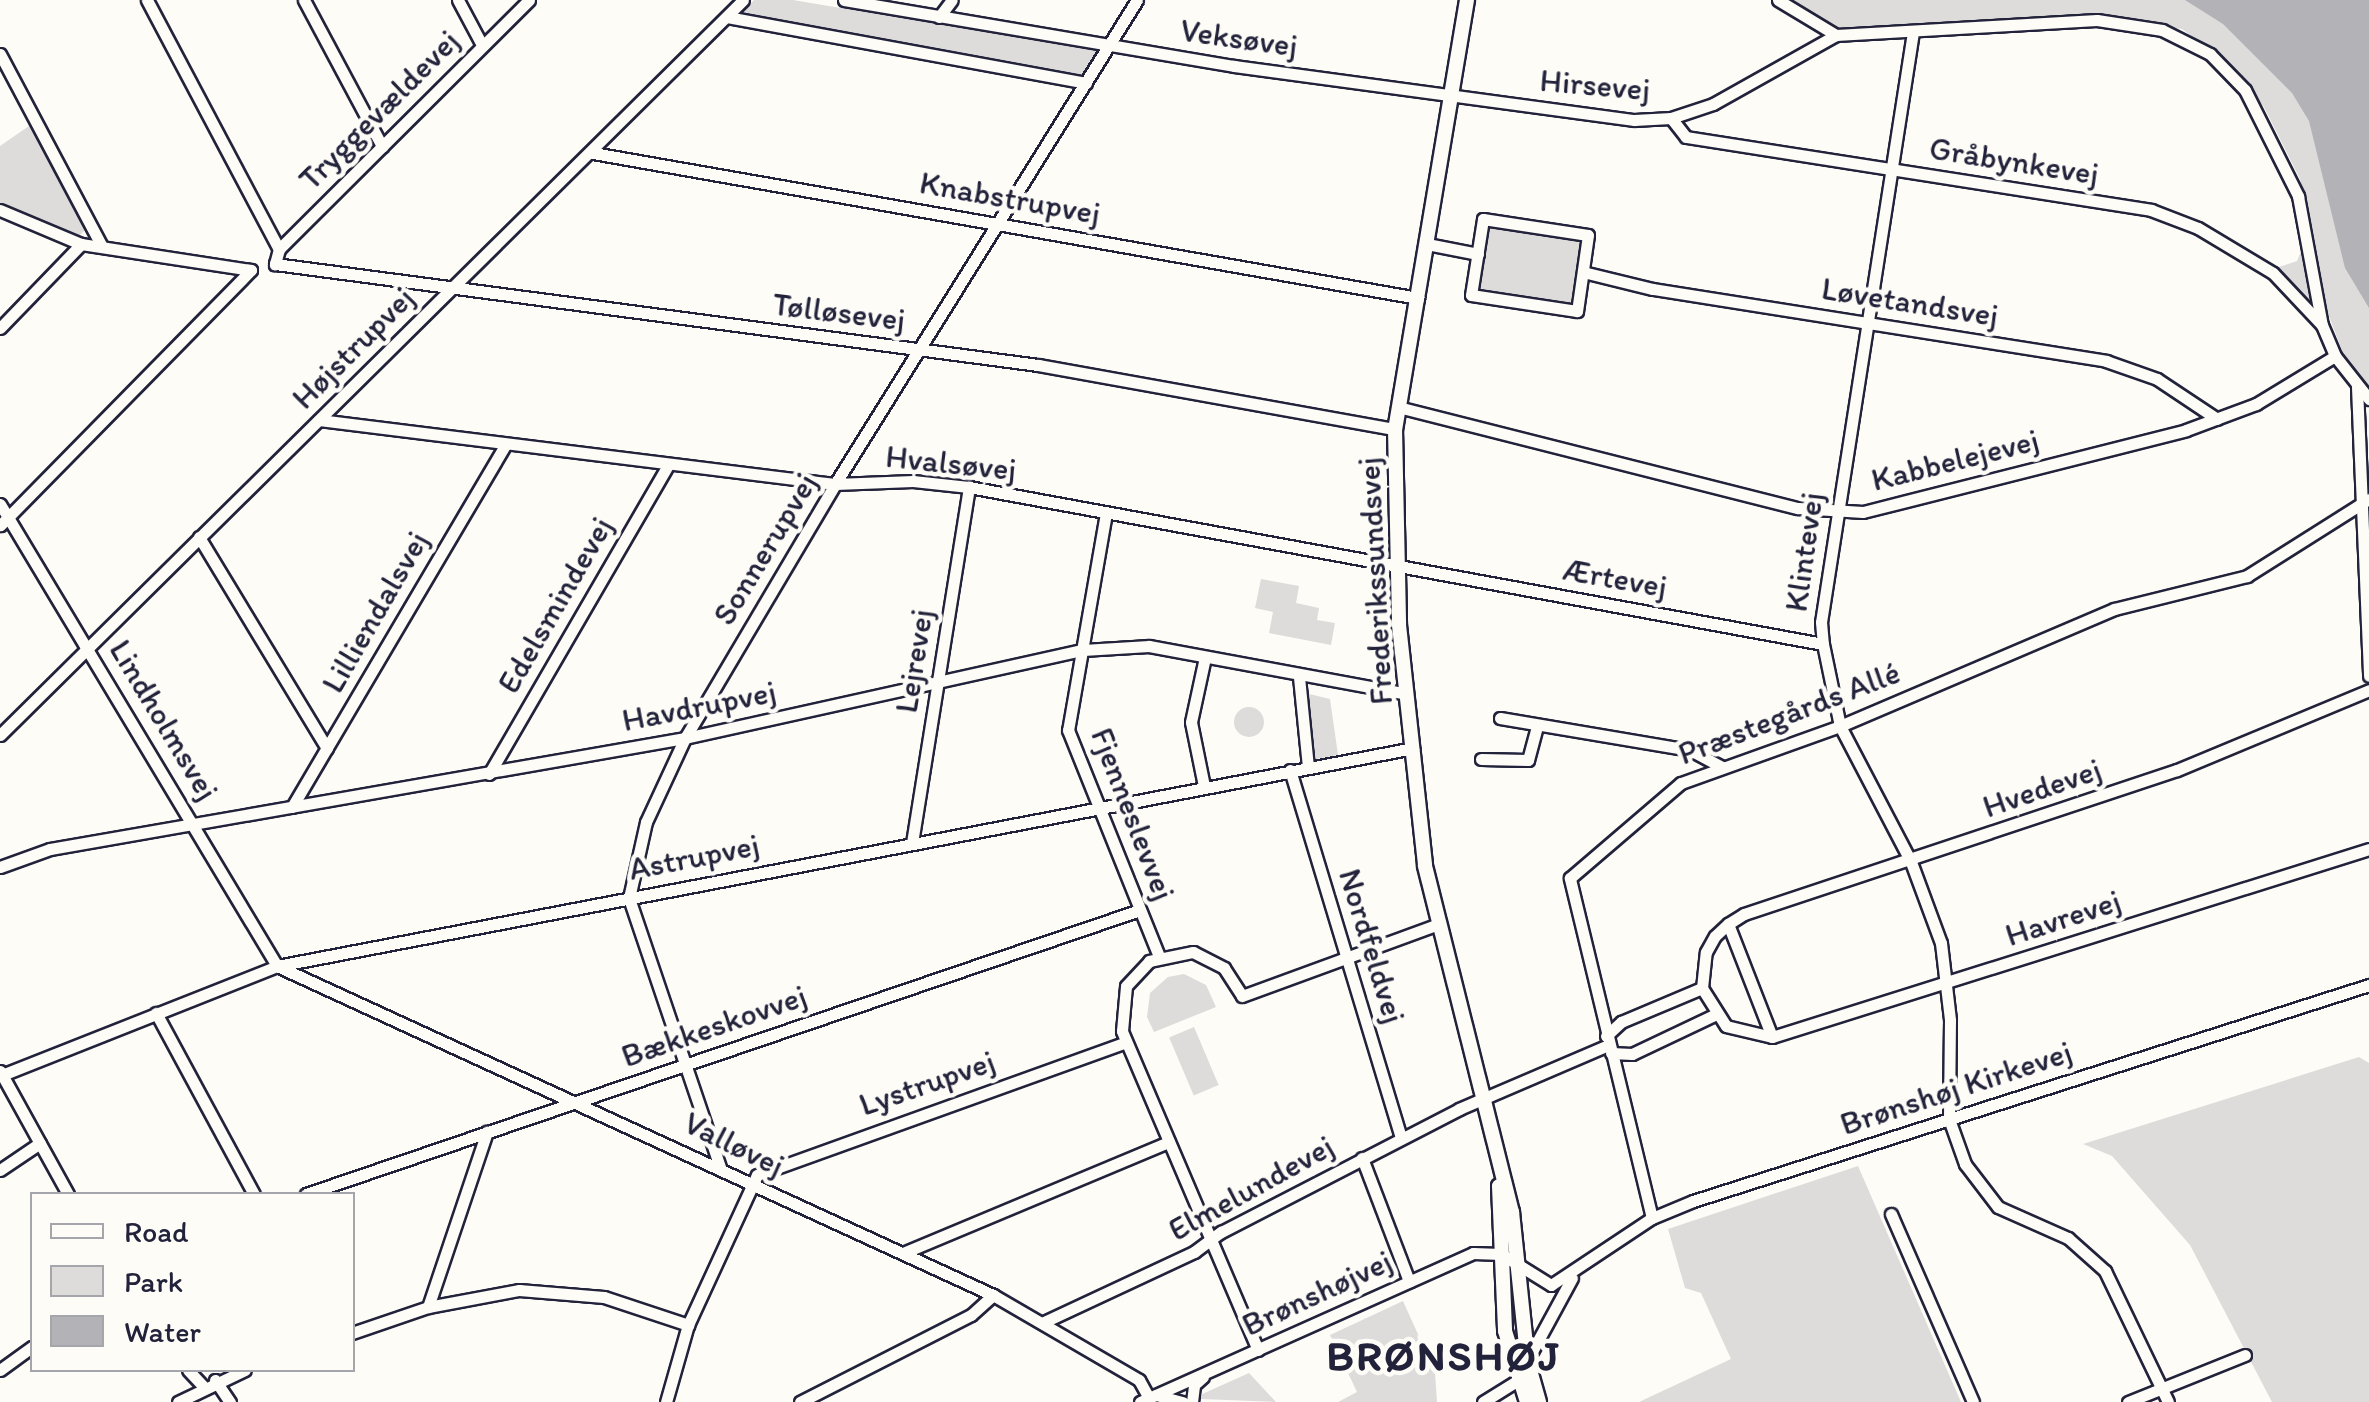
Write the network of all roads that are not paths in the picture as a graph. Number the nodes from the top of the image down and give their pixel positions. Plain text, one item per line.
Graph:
1 (147, 0) edge
2 (304, 0) edge
3 (458, 0) edge
4 (529, 0) edge
5 (744, 0) edge
6 (844, 0) edge
7 (952, 0) edge
8 (1136, 0) edge
9 (1468, 0) edge
10 (1778, 0) edge
11 (727, 17) junction
12 (939, 17) junction
13 (1913, 32) junction
14 (1836, 35) junction
15 (482, 45) junction
16 (1108, 46) junction
17 (0, 54) edge
18 (1086, 83) junction
19 (1450, 97) junction
20 (1671, 118) junction
21 (382, 146) junction
22 (593, 153) junction
23 (1891, 170) junction
24 (0, 210) edge
25 (999, 224) junction
26 (82, 244) junction
27 (1427, 244) junction
28 (102, 247) junction
29 (279, 249) junction
30 (1478, 254) junction
31 (1583, 272) junction
32 (449, 291) junction
33 (1418, 298) junction
34 (1866, 324) junction
35 (2322, 325) junction
36 (0, 328) edge
37 (919, 349) junction
38 (2335, 356) junction
39 (2357, 387) junction
40 (2369, 399) edge
41 (1398, 407) junction
42 (2217, 419) junction
43 (318, 420) junction
44 (1395, 429) junction
45 (506, 444) junction
46 (669, 464) junction
47 (835, 484) junction
48 (969, 487) junction
49 (2365, 501) edge
50 (0, 504) edge
51 (1837, 512) junction
52 (1106, 513) junction
53 (4, 522) edge
54 (199, 537) junction
55 (1397, 566) junction
56 (1823, 644) junction
57 (90, 647) junction
58 (1083, 650) junction
59 (1206, 657) junction
60 (2369, 676) edge
61 (1298, 677) junction
62 (939, 684) junction
63 (2369, 690) edge
64 (1407, 694) junction
65 (1500, 718) dead end
66 (1840, 726) junction
67 (1537, 727) junction
68 (0, 734) edge
69 (685, 738) junction
70 (328, 748) junction
71 (1412, 748) junction
72 (1480, 759) dead end
73 (1308, 767) junction
74 (1722, 767) junction
75 (1290, 770) junction
76 (489, 774) junction
77 (1204, 786) junction
78 (1098, 806) junction
79 (292, 808) junction
80 (194, 825) junction
81 (912, 844) junction
82 (2369, 849) edge
83 (1911, 862) junction
84 (0, 867) edge
85 (629, 898) junction
86 (1140, 910) junction
87 (1438, 924) junction
88 (1728, 924) junction
89 (1346, 955) junction
90 (1160, 956) junction
91 (277, 966) junction
92 (1948, 983) junction
93 (2369, 984) edge
94 (1702, 988) junction
95 (156, 1013) junction
96 (1714, 1014) junction
97 (1772, 1037) junction
98 (1126, 1042) junction
99 (1608, 1045) junction
100 (686, 1064) junction
101 (1, 1073) edge
102 (1483, 1099) junction
103 (578, 1102) junction
104 (1949, 1119) junction
105 (487, 1132) junction
106 (1401, 1138) junction
107 (40, 1142) junction
108 (1169, 1142) junction
109 (1496, 1156) junction
110 (1362, 1158) junction
111 (0, 1170) edge
112 (721, 1170) junction
113 (753, 1185) junction
114 (67, 1192) edge
115 (253, 1192) edge
116 (312, 1192) edge
117 (1891, 1214) dead end
118 (1652, 1218) junction
119 (1210, 1240) junction
120 (903, 1253) junction
121 (1502, 1254) junction
122 (1517, 1267) junction
123 (1574, 1274) junction
124 (1410, 1281) junction
125 (994, 1295) junction
126 (428, 1307) junction
127 (1044, 1322) junction
128 (688, 1324) junction
129 (355, 1332) edge
130 (30, 1349) edge
131 (1258, 1350) junction
132 (2246, 1355) dead end
133 (1528, 1363) junction
134 (1220, 1368) junction
135 (0, 1370) edge
136 (190, 1372) edge
137 (239, 1372) edge
138 (215, 1380) junction
139 (1516, 1381) junction
140 (202, 1386) junction
141 (2161, 1388) junction
142 (1148, 1398) edge
143 (178, 1402) edge
144 (230, 1402) edge
145 (666, 1402) edge
146 (800, 1402) edge
147 (1183, 1402) edge
148 (1192, 1402) edge
149 (1483, 1402) edge
150 (1527, 1402) edge
151 (1539, 1402) edge
152 (1973, 1402) edge
153 (2128, 1402) edge
154 (2168, 1402) edge

1 - 29 street
2 - 21 street
3 - 15 street
4 - 15 street, Tryggevældevej
5 - 11 street, Højstrupvej
6 - 12 street, Veksøvej
7 - 12 street
8 - 16 street, Sonnerupvej
9 - 19 main road, Frederikssundsvej
10 - 14 street
11 - 18 street
11 - 22 street, Højstrupvej
12 - 16 street, Veksøvej
13 - 14 street
13 - 23 street, Klintevej
13 - 35 street
14 - 20 street, Hirsevej
15 - 21 street, Tryggevældevej
16 - 18 street, Sonnerupvej
16 - 19 street, Veksøvej
17 - 28 street
18 - 25 street, Sonnerupvej
19 - 20 street, Hirsevej
19 - 27 main road, Frederikssundsvej
20 - 23 street, Gråbynkevej
21 - 29 street, Tryggevældevej
22 - 25 street, Knabstrupvej
22 - 32 street, Højstrupvej
23 - 34 street, Klintevej
23 - 35 street, Gråbynkevej
24 - 26 street
25 - 33 street, Knabstrupvej
25 - 37 street, Sonnerupvej
26 - 28 street
26 - 36 street
27 - 30 street
27 - 33 main road, Frederikssundsvej
28 - 53 street
29 - 32 street, Tølløsevej
30 - 31 street
30 - 31 street
31 - 34 street, Løvetandsvej
32 - 37 street, Tølløsevej
32 - 43 street, Højstrupvej
33 - 41 main road, Frederikssundsvej
34 - 42 street, Løvetandsvej
34 - 51 street, Klintevej
35 - 38 street
37 - 44 street, Tølløsevej
37 - 47 street, Sonnerupvej
38 - 39 street
38 - 42 street, Kabbelejevej
39 - 40 street
39 - 49 street
41 - 44 main road, Frederikssundsvej
41 - 51 street, Kabbelejevej
42 - 51 street, Kabbelejevej
43 - 45 street, Hvalsøvej
43 - 54 street, Højstrupvej
44 - 55 main road, Frederikssundsvej
45 - 46 street, Hvalsøvej
45 - 70 street, Lilliendalsvej
46 - 47 street, Hvalsøvej
46 - 76 street, Edelsmindevej
47 - 48 street, Hvalsøvej
47 - 69 street, Sonnerupvej
48 - 52 street, Hvalsøvej
48 - 62 street, Lejrevej
49 - 60 street
49 - 66 street, Præstegårds Allé
50 - 53 street, Lindholmsvej
51 - 56 street, Klintevej
52 - 55 street, Hvalsøvej
52 - 58 street, Fjenneslevvej
53 - 57 street, Lindholmsvej
54 - 57 street, Højstrupvej
54 - 70 street
55 - 56 street, Ærtevej
55 - 64 main road, Frederikssundsvej
56 - 66 street, Klintevej
57 - 68 street, Højstrupvej
57 - 80 street, Lindholmsvej
58 - 59 street, Havdrupvej
58 - 62 street, Havdrupvej
58 - 78 street, Fjenneslevvej
59 - 61 street, Havdrupvej
59 - 77 street
61 - 64 street, Havdrupvej
61 - 73 street
62 - 69 street, Havdrupvej
62 - 81 street, Lejrevej
63 - 83 street, Hvedevej
64 - 71 main road, Frederikssundsvej
65 - 67 street
66 - 74 street, Præstegårds Allé
66 - 83 street, Klintevej
67 - 72 street
67 - 74 street
69 - 76 street, Havdrupvej
69 - 85 street, Sonnerupvej
70 - 79 street, Lilliendalsvej
71 - 73 street, Astrupvej
71 - 87 main road, Frederikssundsvej
73 - 75 street, Astrupvej
74 - 99 street, Præstegårds Allé
75 - 77 street, Astrupvej
75 - 89 street, Nordfeldvej
76 - 79 street, Havdrupvej
77 - 78 street, Astrupvej
78 - 81 street, Astrupvej
78 - 86 street, Fjenneslevvej
79 - 80 street, Havdrupvej
80 - 84 street, Havdrupvej
80 - 91 street, Lindholmsvej
81 - 85 street, Astrupvej
82 - 92 street, Havrevej
83 - 88 street, Hvedevej
83 - 92 street, Klintevej
85 - 91 street, Astrupvej
85 - 100 street
86 - 90 street, Fjenneslevvej
86 - 100 street, Bækkeskovvej
87 - 89 street
87 - 102 main road, Frederikssundsvej
88 - 94 street
88 - 97 street
89 - 90 street
89 - 106 street, Nordfeldvej
90 - 98 street
91 - 95 street, Astrupvej
91 - 103 street, Valløvej
92 - 97 street, Havrevej
92 - 104 street, Klintevej
93 - 104 street, Brønshøj Kirkevej
94 - 96 street
94 - 99 street
95 - 101 street, Astrupvej
95 - 115 street
96 - 97 street
96 - 99 street
98 - 108 street
98 - 113 street, Lystrupvej
99 - 102 street, Elmelundevej
99 - 118 street, Præstegårds Allé
100 - 103 street, Bækkeskovvej
100 - 112 street
101 - 107 street
102 - 106 street, Elmelundevej
102 - 109 main road, Frederikssundsvej
103 - 105 street, Bækkeskovvej
103 - 112 street, Valløvej
104 - 118 street, Brønshøj Kirkevej
104 - 141 street
105 - 116 street, Bækkeskovvej
105 - 126 street
106 - 110 street, Elmelundevej
107 - 111 street
107 - 114 street
108 - 119 street
108 - 120 street
109 - 121 main road, Frederikssundsvej
109 - 122 main road, Frederikssundsvej
110 - 119 street, Elmelundevej
110 - 124 street
112 - 113 street, Valløvej
113 - 120 street, Valløvej
113 - 128 street
117 - 152 street
118 - 123 street, Brønshøj Kirkevej
119 - 127 street, Elmelundevej
119 - 131 street
120 - 125 street, Valløvej
121 - 122 street
121 - 124 street, Brønshøjvej
121 - 139 main road, Frederikssundsvej
122 - 123 street
122 - 133 main road, Frederikssundsvej
123 - 133 street, Brønshøj Kirkevej
124 - 131 street, Brønshøjvej
125 - 127 street, Valløvej
125 - 146 street
126 - 128 street
126 - 129 street
127 - 142 street, Valløvej
128 - 145 street
130 - 135 street
131 - 134 street, Brønshøjvej
132 - 141 street
133 - 139 street, Brønshøj Kirkevej
133 - 151 main road, Frederikssundsvej
134 - 142 street, Brønshøjvej
134 - 148 street
136 - 140 street
137 - 138 street
138 - 140 street
138 - 144 street
139 - 149 street
139 - 150 main road, Frederikssundsvej
140 - 143 street
141 - 153 street
141 - 154 street
142 - 147 street

